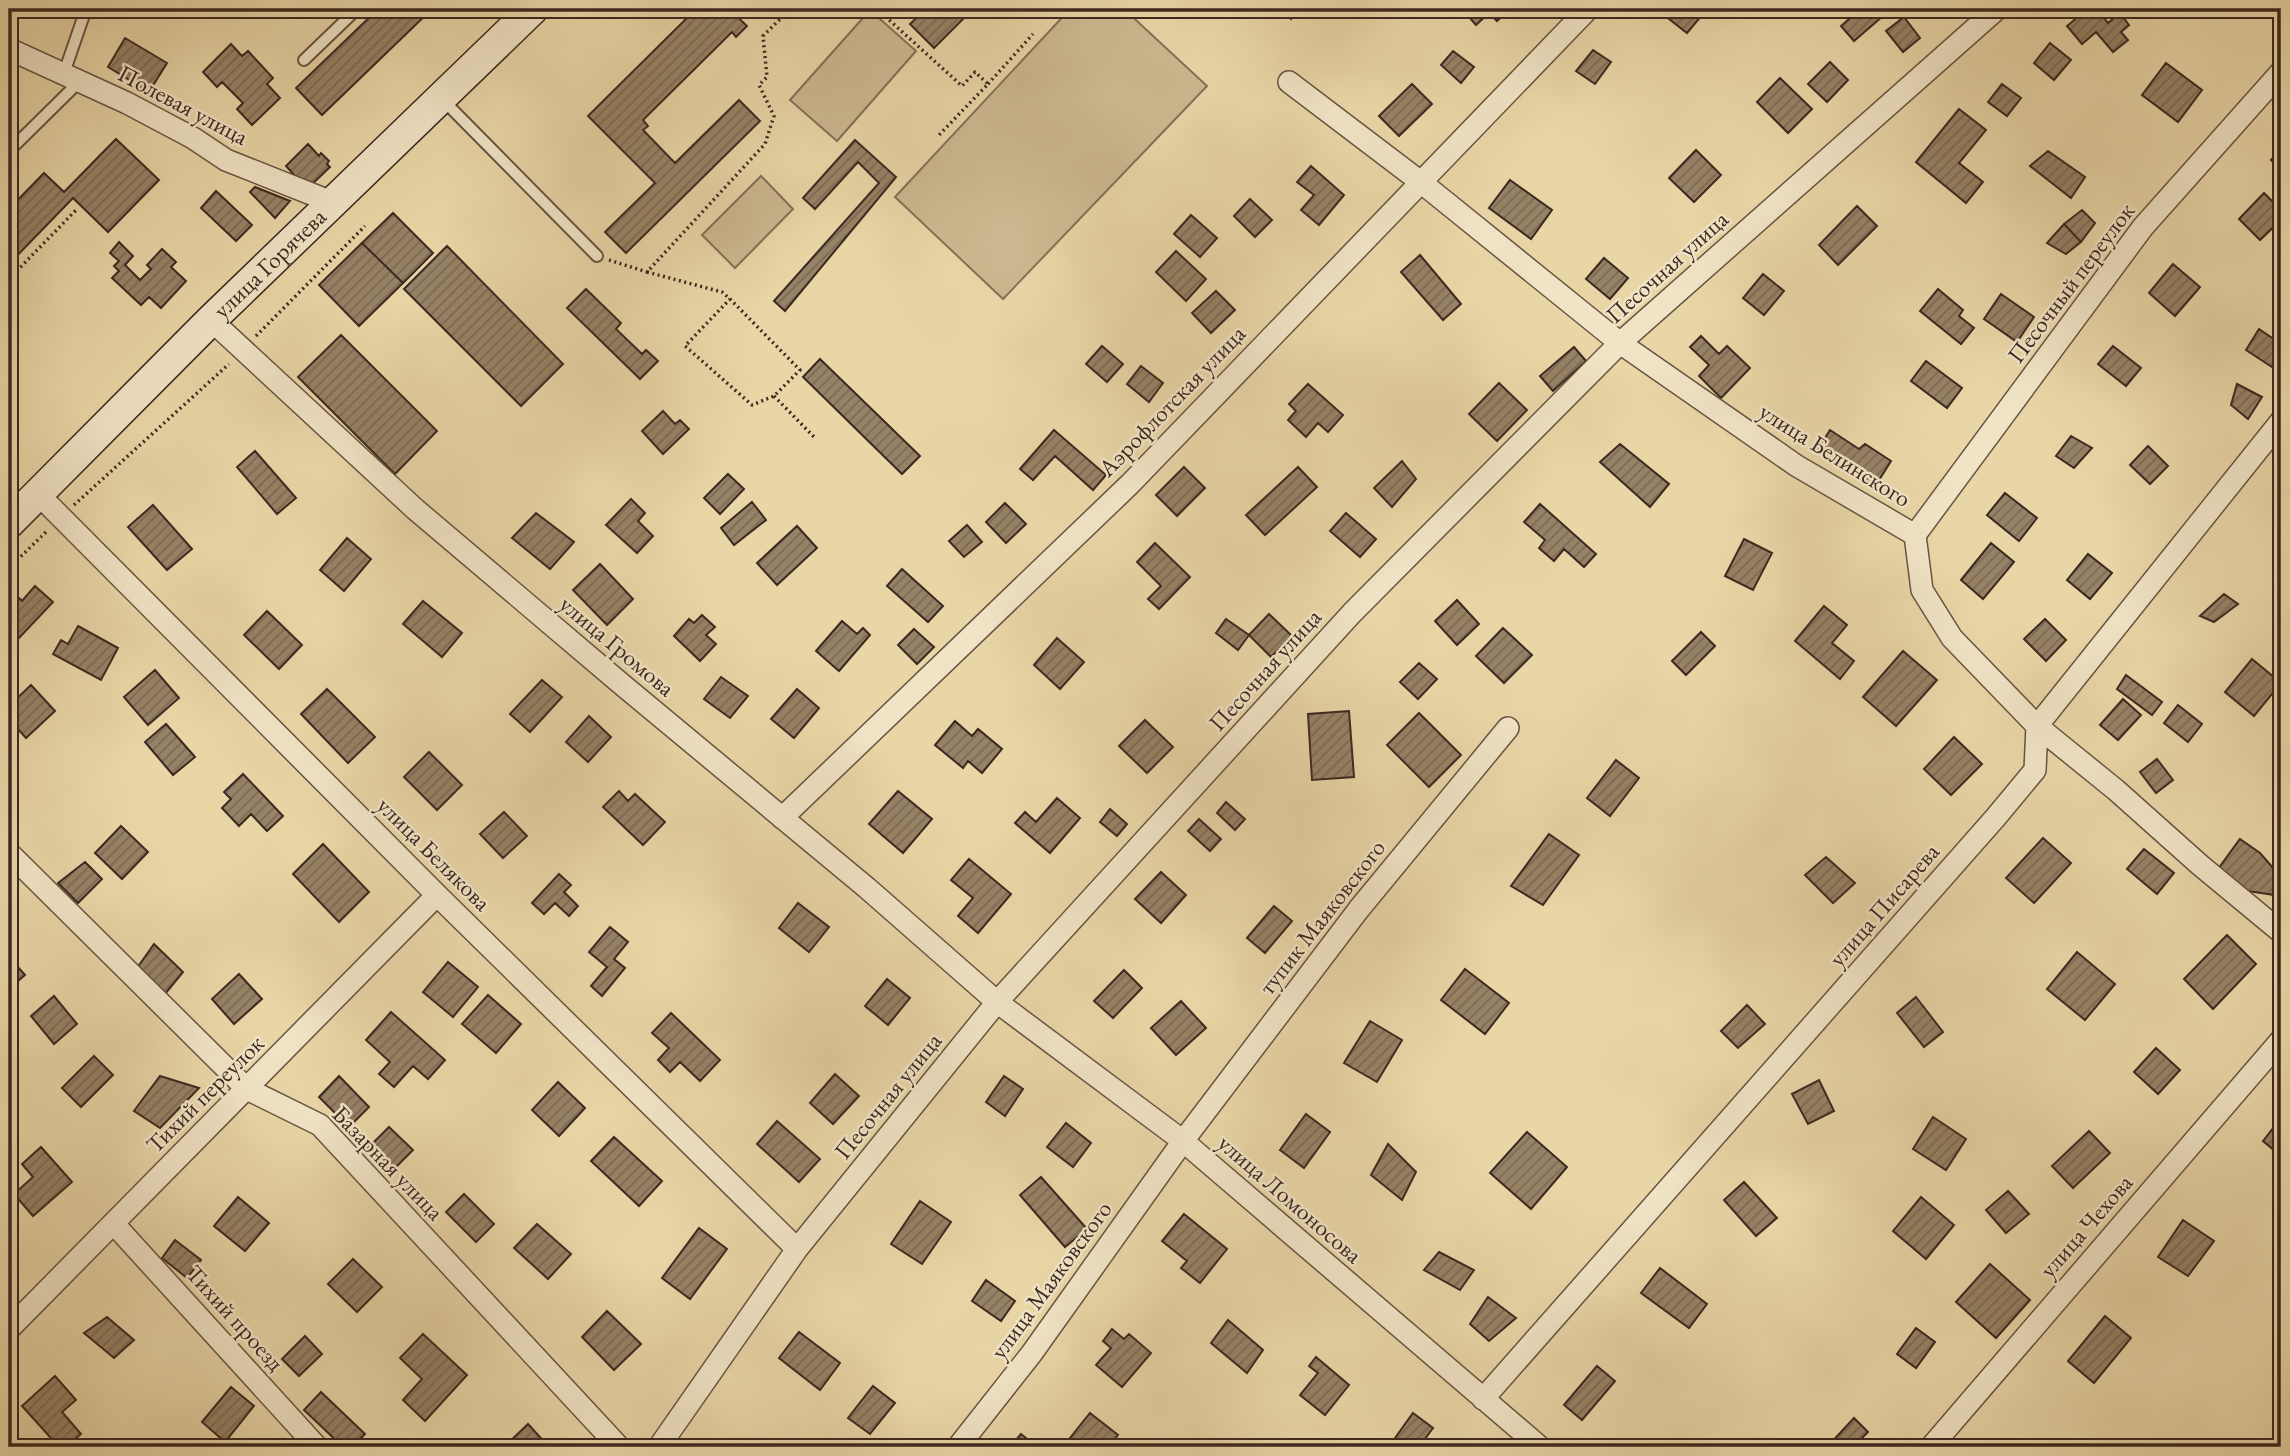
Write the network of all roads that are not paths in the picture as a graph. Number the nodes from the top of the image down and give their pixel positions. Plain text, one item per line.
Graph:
1 (86, 9) edge
2 (357, 9) edge
3 (533, 9) edge
4 (1588, 9) edge
5 (1997, 9) edge
6 (9, 50) edge
7 (304, 60) dead end
8 (2281, 72) edge
9 (73, 77) junction
10 (1289, 82) dead end
11 (441, 98) junction
12 (9, 151) edge
13 (1422, 183) junction
14 (334, 203) junction
15 (597, 256) road end
16 (211, 320) junction
17 (1620, 343) junction
18 (2281, 421) edge
19 (20, 503) edge
20 (1915, 536) junction
21 (2037, 726) junction
22 (1508, 728) dead end
23 (782, 818) junction
24 (9, 853) edge
25 (437, 895) junction
26 (2281, 932) edge
27 (997, 1002) junction
28 (2281, 1040) edge
29 (247, 1089) junction
30 (1183, 1142) junction
31 (114, 1224) junction
32 (797, 1249) junction
33 (9, 1329) edge
34 (1483, 1399) junction
35 (317, 1447) edge
36 (619, 1447) edge
37 (659, 1447) edge
38 (958, 1447) edge
39 (1541, 1447) edge
40 (1931, 1447) edge

1 - 9 lane
2 - 7 lane
3 - 11 main road, улица Горячева
4 - 13 street, Аэрофлотская улица
5 - 17 street, Песочная улица
6 - 9 street, Полевая улица
8 - 20 street, Песочный переулок
9 - 12 lane
9 - 14 street, Полевая улица
10 - 13 street, улица Белинского
11 - 14 main road, улица Горячева
11 - 15 lane
13 - 17 street, улица Белинского
13 - 23 street, Аэрофлотская улица
14 - 16 main road, улица Горячева
16 - 19 main road, улица Горячева
16 - 23 street, улица Громова
17 - 20 street, улица Белинского
17 - 27 street, Песочная улица
18 - 21 street
19 - 25 street, улица Белякова
20 - 21 street, улица Белинского
21 - 26 street, улица Белинского
21 - 34 street, улица Писарева
22 - 30 street, тупик Маяковского
23 - 27 street, улица Громова
24 - 29 street, Базарная улица
25 - 29 street, Тихий переулок
25 - 32 street, улица Белякова
27 - 30 street, улица Ломоносова
27 - 32 street, Песочная улица
28 - 40 street, улица Чехова
29 - 31 street, Тихий переулок
29 - 36 street, Базарная улица
30 - 34 street, улица Ломоносова
30 - 38 street, улица Маяковского
31 - 33 street, Тихий переулок
31 - 35 street, Тихий проезд
32 - 37 street, Песочная улица
34 - 39 street, улица Ломоносова

